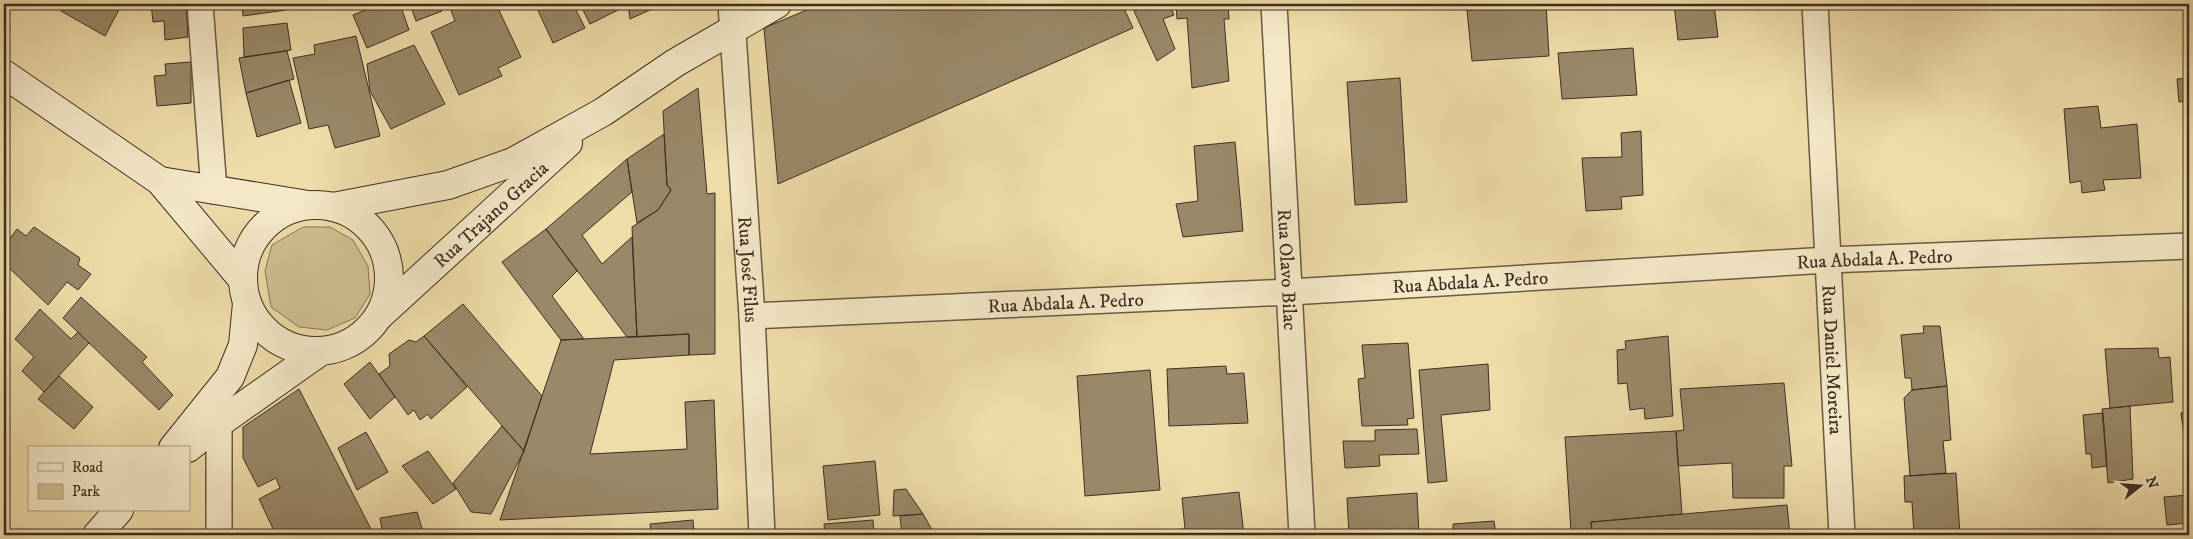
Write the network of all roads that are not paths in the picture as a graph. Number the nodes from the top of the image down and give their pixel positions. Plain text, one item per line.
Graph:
1 (200, 4) edge
2 (777, 4) edge
3 (1274, 4) edge
4 (1815, 4) edge
5 (732, 16) edge
6 (4, 74) edge
7 (603, 112) junction
8 (160, 181) junction
9 (214, 191) junction
10 (321, 206) junction
11 (2189, 246) edge
12 (1828, 260) junction
13 (245, 291) junction
14 (1290, 292) junction
15 (379, 316) junction
16 (752, 316) junction
17 (321, 351) junction
18 (219, 423) junction
19 (175, 446) edge
20 (190, 446) edge
21 (118, 512) edge
22 (97, 535) edge
23 (219, 535) edge
24 (762, 535) edge
25 (1302, 535) edge
26 (1842, 535) edge

1 - 9 street
2 - 5 main road, Rua Trajano Gracia
3 - 14 street, Rua Olavo Bilac
4 - 12 street, Rua Daniel Moreira
5 - 7 main road, Rua Trajano Gracia
5 - 16 street, Rua José Filus
6 - 8 main road
7 - 10 main road, Rua Trajano Gracia
7 - 15 main road, Rua Trajano Gracia
8 - 9 main road
8 - 13 main road
9 - 10 main road
10 - 13 main road
10 - 15 main road
11 - 12 street, Rua Abdala A. Pedro
12 - 14 street, Rua Abdala A. Pedro
12 - 26 street, Rua Daniel Moreira
13 - 17 main road
13 - 19 main road
14 - 16 street, Rua Abdala A. Pedro
14 - 25 street, Rua Olavo Bilac
15 - 17 main road
16 - 24 street, Rua José Filus
17 - 18 main road
18 - 20 main road
18 - 23 street
21 - 22 main road

